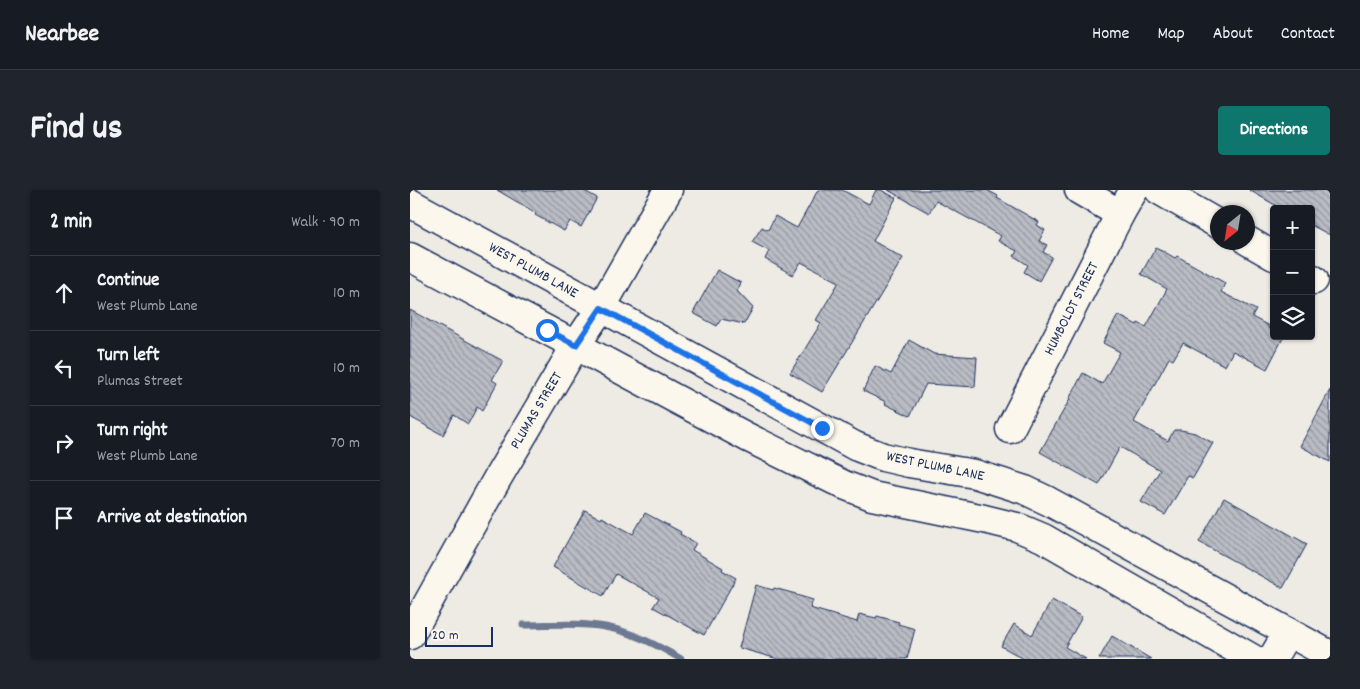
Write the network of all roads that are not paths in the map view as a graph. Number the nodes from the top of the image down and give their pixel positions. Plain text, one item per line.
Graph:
1 (668, 190) edge
2 (1079, 190) edge
3 (1134, 190) edge
4 (1159, 190) edge
5 (410, 203) edge
6 (1120, 214) junction
7 (1210, 219) edge
8 (1255, 245) edge
9 (1270, 254) edge
10 (410, 257) edge
11 (601, 308) junction
12 (576, 345) junction
13 (1010, 429) dead end
14 (1288, 632) junction
15 (410, 635) edge
16 (1330, 656) edge
17 (1253, 659) edge
18 (1272, 659) edge

1 - 11 main road, PLUMAS STREET
2 - 6 main road
3 - 6 main road, HUMBOLDT STREET
4 - 7 main road
5 - 11 main road, WEST PLUMB LANE
6 - 13 main road, HUMBOLDT STREET
8 - 9 main road
10 - 12 main road
11 - 12 main road, PLUMAS STREET
11 - 14 main road, WEST PLUMB LANE
12 - 15 main road, PLUMAS STREET
12 - 17 main road
14 - 16 main road, WEST PLUMB LANE
14 - 18 main road

